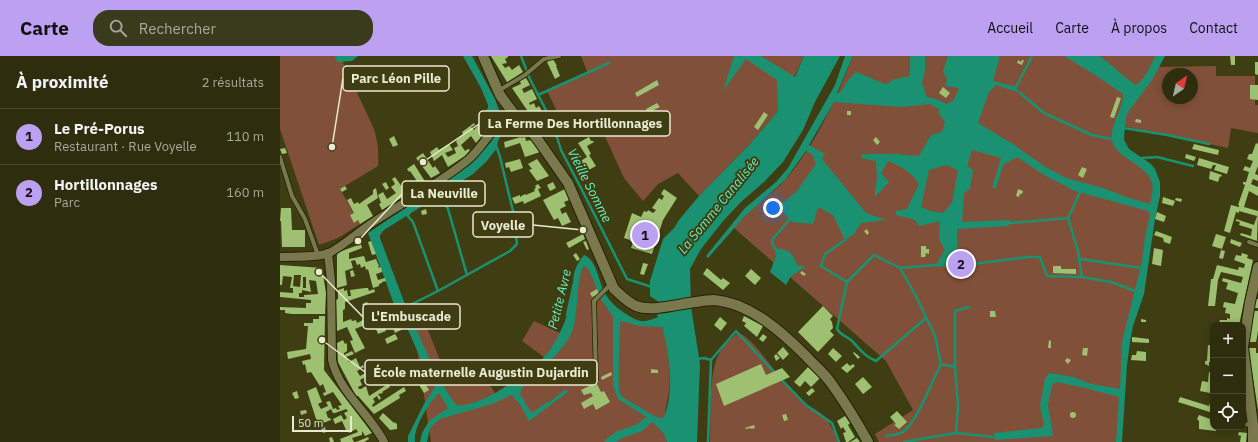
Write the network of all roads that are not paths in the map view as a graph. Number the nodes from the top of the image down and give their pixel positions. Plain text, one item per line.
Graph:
1 (559, 56) edge
2 (485, 60) edge
3 (504, 88) junction
4 (509, 116) junction
5 (280, 157) edge
6 (1249, 242) dead end
7 (1258, 245) edge
8 (328, 253) junction
9 (318, 255) junction
10 (280, 256) edge
11 (1258, 267) edge
12 (608, 286) junction
13 (596, 379) dead end
14 (1248, 424) edge
15 (384, 442) edge
16 (868, 442) edge
17 (1253, 442) edge

1 - 3 lane
2 - 3 street
2 - 4 street
3 - 4 street
4 - 8 street
4 - 12 street
5 - 9 lane
6 - 7 lane
8 - 9 street
8 - 15 street
9 - 10 street
11 - 14 street
12 - 13 lane
12 - 16 street
14 - 17 street

